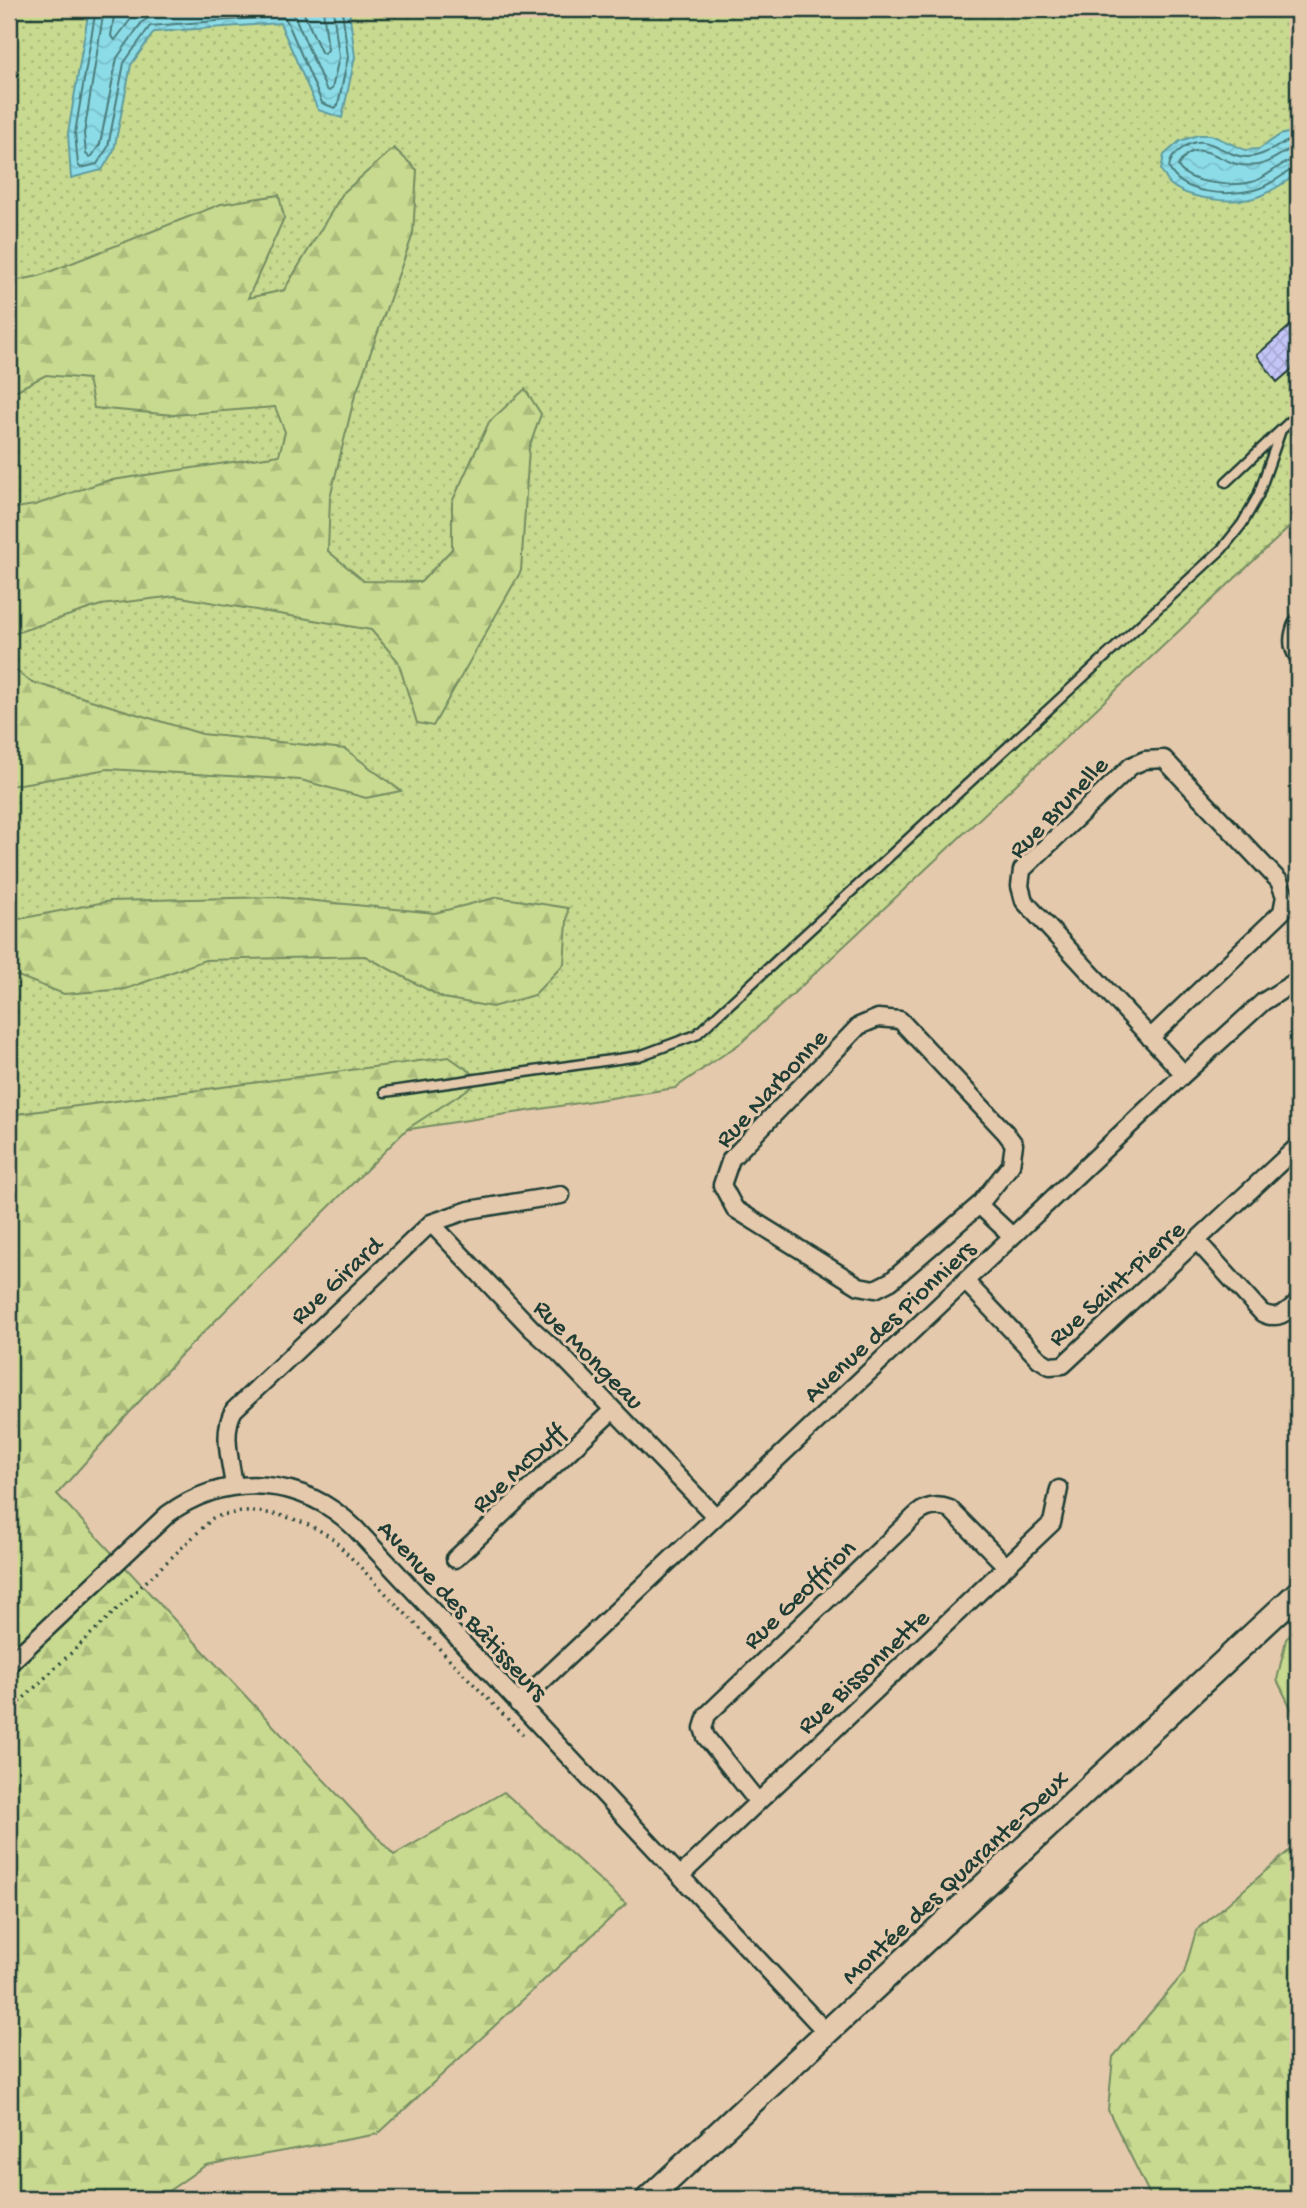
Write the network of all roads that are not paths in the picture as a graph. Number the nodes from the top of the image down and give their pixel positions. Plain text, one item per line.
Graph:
1 (1298, 414) edge
2 (1281, 430) junction
3 (1226, 482) dead end
4 (1298, 622) edge
5 (1298, 656) edge
6 (1298, 980) edge
7 (1150, 1038) junction
8 (1184, 1074) junction
9 (384, 1092) dead end
10 (1298, 1146) edge
11 (561, 1195) dead end
12 (979, 1205) junction
13 (431, 1223) junction
14 (1013, 1236) junction
15 (1197, 1241) junction
16 (965, 1281) junction
17 (1298, 1302) edge
18 (613, 1410) junction
19 (234, 1486) junction
20 (1059, 1489) dead end
21 (716, 1517) junction
22 (455, 1559) dead end
23 (1006, 1566) junction
24 (1298, 1593) edge
25 (9, 1664) edge
26 (518, 1704) junction
27 (758, 1802) junction
28 (680, 1876) junction
29 (827, 2033) junction
30 (648, 2199) edge

1 - 2 lane
2 - 3 lane
2 - 9 lane
4 - 5 street
6 - 8 street, Avenue des Pionniers
7 - 7 street, Rue Brunelle
7 - 8 street, Rue Brunelle
8 - 14 street, Avenue des Pionniers
10 - 15 street, Rue Saint-Pierre
11 - 13 street, Rue Girard
12 - 12 street, Rue Narbonne
12 - 14 street
13 - 18 street, Rue Mongeau
13 - 19 street, Rue Girard
14 - 16 street, Avenue des Pionniers
15 - 16 street, Rue Saint-Pierre
15 - 17 street
16 - 21 street, Avenue des Pionniers
18 - 21 street, Rue Mongeau
18 - 22 street, Rue McDuff
19 - 25 street, Avenue des Bâtisseurs
19 - 26 street, Avenue des Bâtisseurs
20 - 23 street, Rue Bissonnette
21 - 26 street, Avenue des Pionniers
23 - 27 street, Rue Bissonnette
23 - 27 street, Rue Geoffrion
24 - 29 main road, Montée des Quarante-Deux
26 - 28 street, Avenue des Bâtisseurs
27 - 28 street, Rue Bissonnette
28 - 29 street, Avenue des Bâtisseurs
29 - 30 main road, Montée des Quarante-Deux

